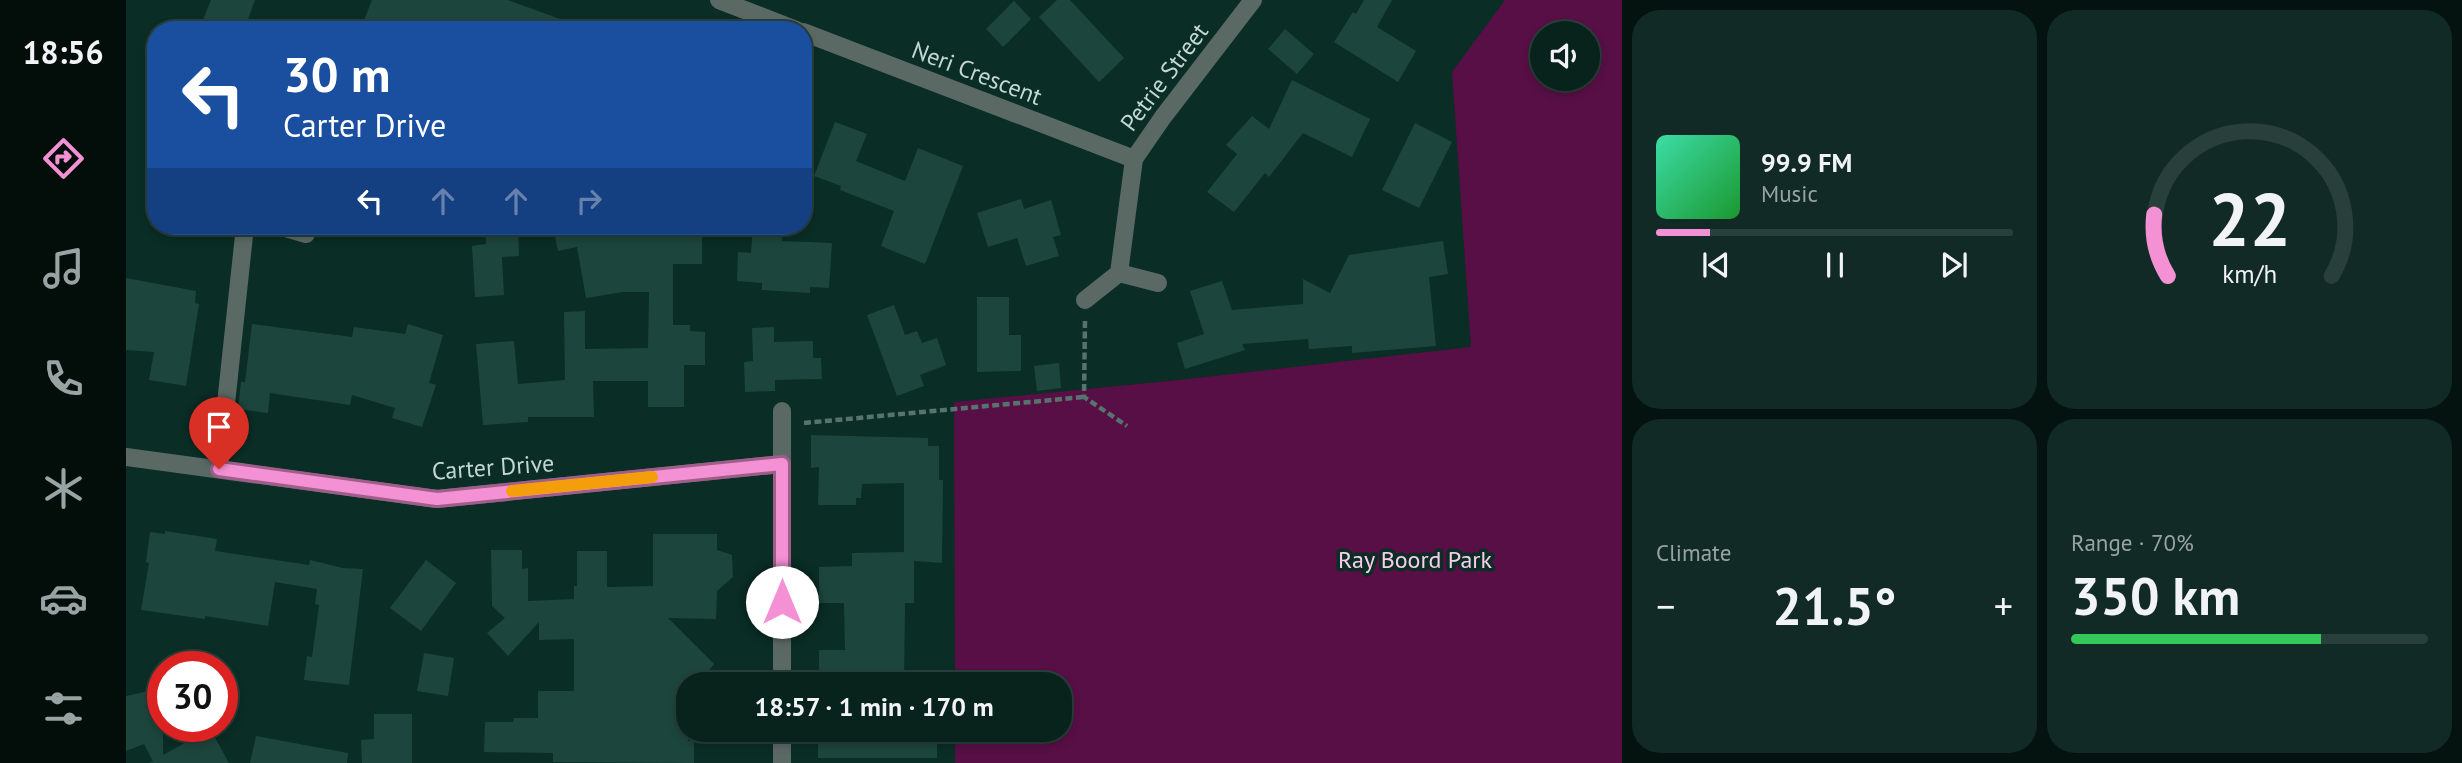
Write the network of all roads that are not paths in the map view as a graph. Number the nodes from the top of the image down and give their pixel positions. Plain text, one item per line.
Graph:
1 (719, 0) edge
2 (1253, 0) edge
3 (773, 21) edge
4 (812, 35) edge
5 (1133, 159) junction
6 (244, 235) edge
7 (1119, 273) junction
8 (1158, 283) dead end
9 (1085, 305) road end
10 (788, 418) road end
11 (126, 457) edge
12 (782, 464) junction
13 (219, 469) junction
14 (782, 672) edge
15 (782, 742) edge
16 (782, 763) edge

1 - 3 street
2 - 5 street, Petrie Street
4 - 5 street, Neri Crescent
5 - 7 street, Petrie Street
6 - 13 street
7 - 8 street
7 - 9 street
10 - 12 street
11 - 13 street, Carter Drive
12 - 13 street, Carter Drive
12 - 14 street
15 - 16 street

